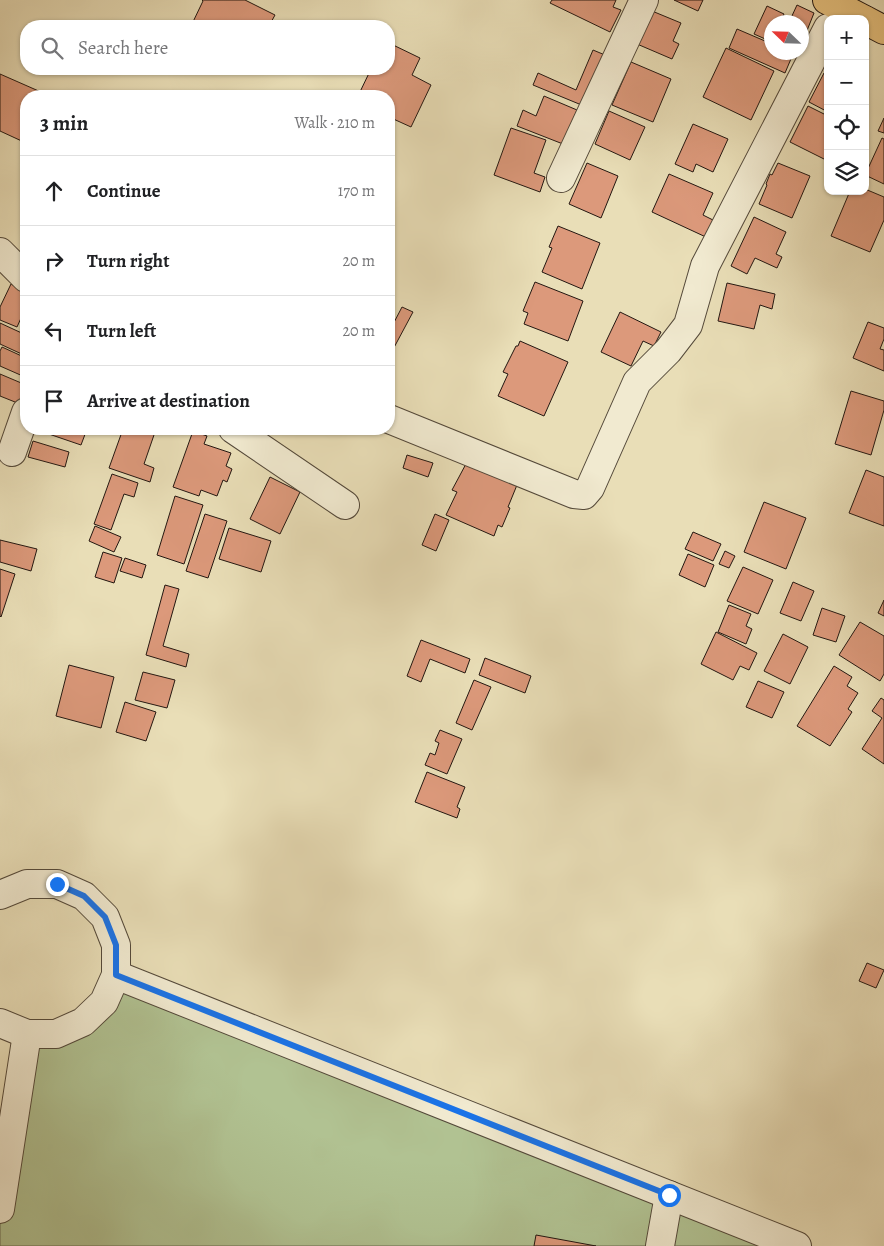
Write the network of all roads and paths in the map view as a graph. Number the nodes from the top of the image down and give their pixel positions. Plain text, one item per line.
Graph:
1 (644, 0) edge
2 (832, 13) edge
3 (869, 22) edge
4 (884, 30) edge
5 (561, 178) dead end
6 (0, 252) edge
7 (20, 272) edge
8 (395, 421) edge
9 (20, 429) edge
10 (242, 435) edge
11 (12, 452) dead end
12 (345, 505) dead end
13 (0, 895) edge
14 (116, 975) junction
15 (0, 1023) edge
16 (27, 1034) junction
17 (669, 1195) junction
18 (0, 1209) edge
19 (660, 1246) edge
20 (797, 1246) edge

1 - 5 street
2 - 8 street
3 - 4 main road
6 - 7 street
9 - 11 street
10 - 12 street
13 - 14 street
14 - 16 street
14 - 17 street
15 - 16 street
16 - 18 street
17 - 19 street
17 - 20 street

